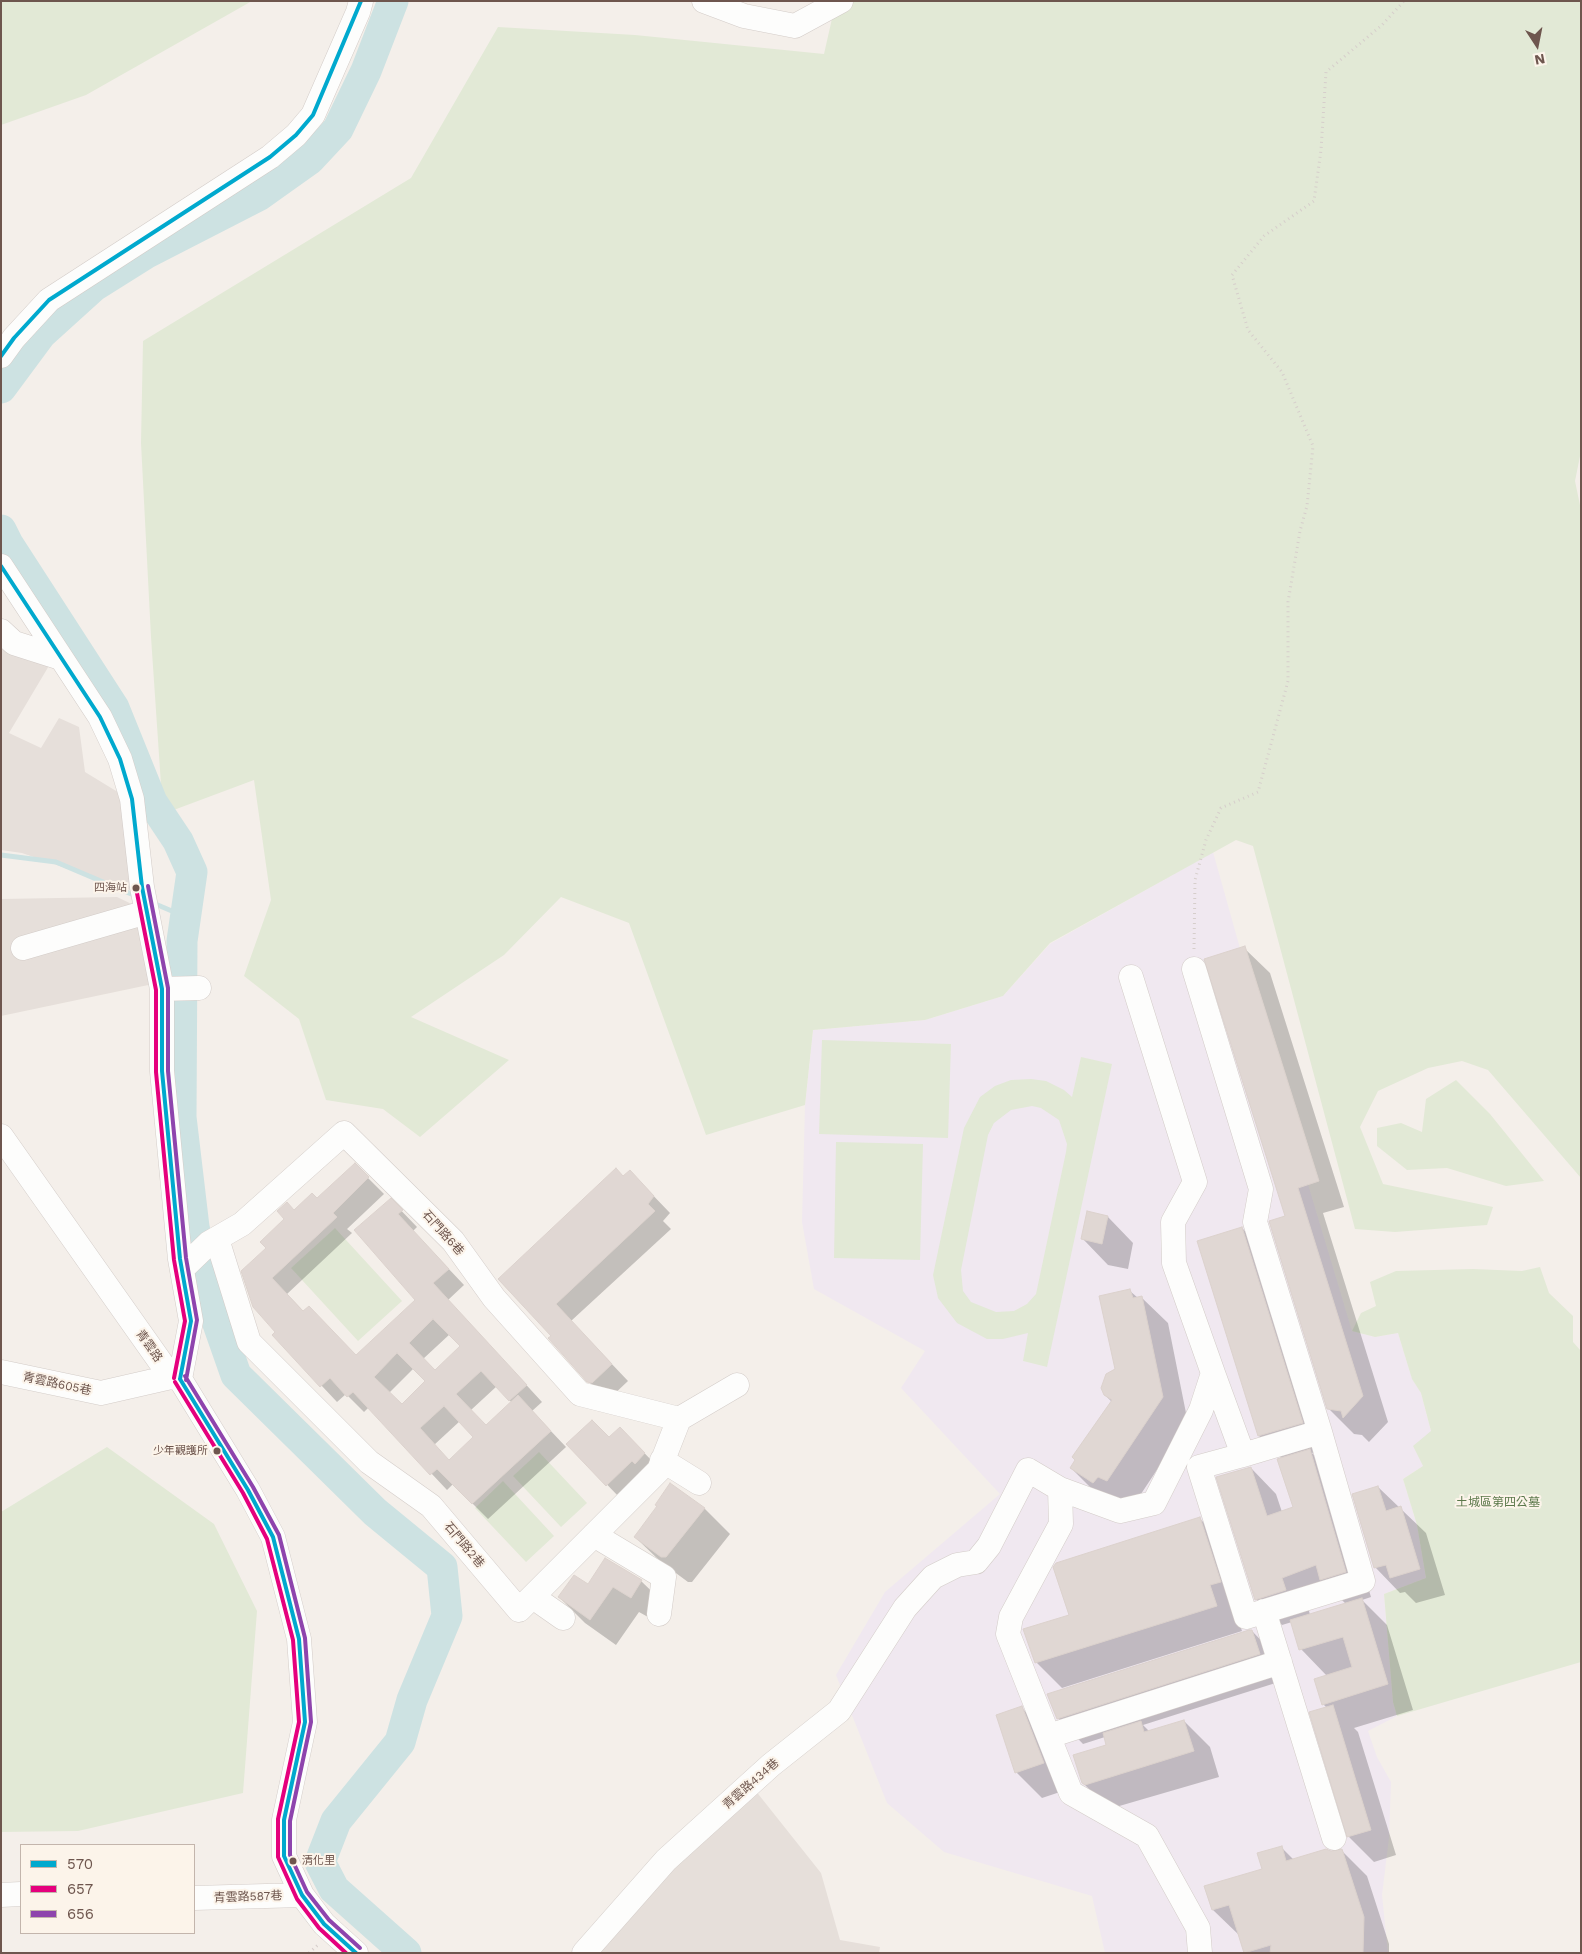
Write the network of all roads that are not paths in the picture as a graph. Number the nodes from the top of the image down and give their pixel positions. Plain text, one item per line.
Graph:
1 (361, 1) edge
2 (704, 1) edge
3 (841, 1) edge
4 (1, 356) edge
5 (1, 566) edge
6 (1, 631) edge
7 (61, 658) junction
8 (147, 912) junction
9 (23, 948) dead end
10 (1194, 969) road end
11 (1131, 978) dead end
12 (199, 988) dead end
13 (162, 990) junction
14 (1, 1136) edge
15 (213, 1241) junction
16 (182, 1269) junction
17 (1, 1372) edge
18 (1213, 1374) junction
19 (175, 1378) junction
20 (737, 1385) dead end
21 (679, 1419) junction
22 (1320, 1432) junction
23 (1243, 1455) junction
24 (662, 1460) junction
25 (699, 1483) dead end
26 (1060, 1489) junction
27 (594, 1535) junction
28 (533, 1597) junction
29 (1264, 1611) junction
30 (659, 1614) dead end
31 (563, 1618) dead end
32 (1280, 1662) junction
33 (1049, 1736) junction
34 (1334, 1838) dead end
35 (20, 1894) edge
36 (1, 1895) edge
37 (302, 1895) junction
38 (195, 1898) edge
39 (356, 1953) edge
40 (584, 1953) edge
41 (1200, 1953) edge

1 - 4 street
2 - 3 street
5 - 7 street
6 - 7 street
7 - 8 street
8 - 9 street
8 - 13 street
10 - 22 street
11 - 18 street
12 - 13 street
13 - 16 street
14 - 19 street, 青雲路
15 - 16 street
15 - 21 street, 石門路6巷
15 - 28 street, 石門路2巷
16 - 19 street
17 - 19 street, 青雲路605巷
18 - 23 street
18 - 26 street
19 - 37 street, 青雲路
20 - 21 street
21 - 24 street, 石門路2巷
22 - 23 street
22 - 29 street
23 - 29 street
24 - 25 street
24 - 27 street, 石門路2巷
26 - 33 street
26 - 40 street, 青雲路434巷
27 - 28 street, 石門路2巷
27 - 30 street
28 - 31 street
29 - 32 street
32 - 33 street
32 - 34 street
33 - 41 street
35 - 36 street
37 - 38 street, 青雲路587巷
37 - 39 street, 青雲路

